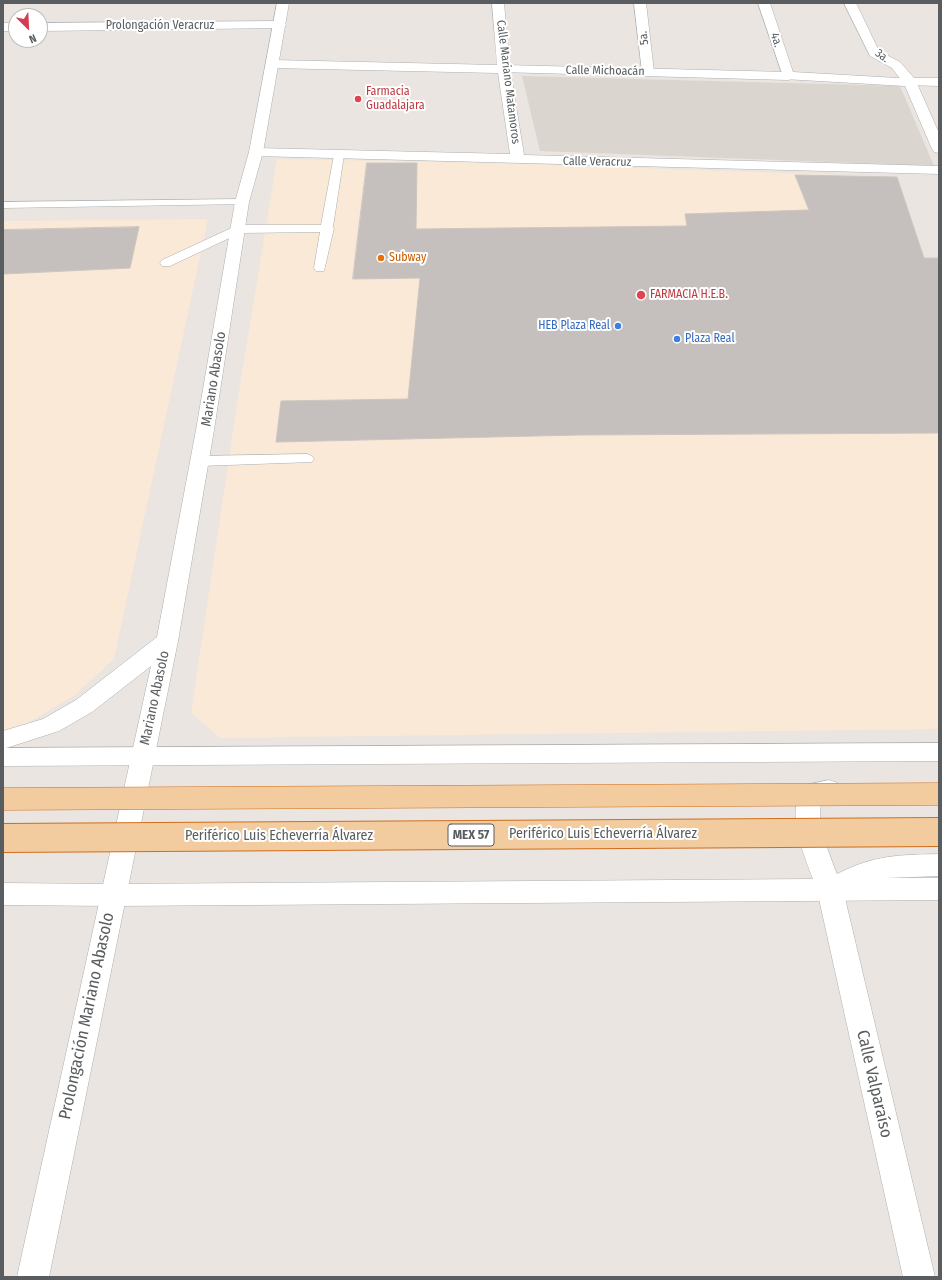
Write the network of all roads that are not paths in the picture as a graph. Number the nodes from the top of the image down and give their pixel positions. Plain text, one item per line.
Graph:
1 (283, 3) edge
2 (498, 3) edge
3 (640, 3) edge
4 (764, 3) edge
5 (850, 3) edge
6 (280, 25) junction
7 (48, 27) edge
8 (272, 64) junction
9 (504, 69) junction
10 (648, 72) junction
11 (788, 76) junction
12 (910, 82) junction
13 (939, 82) edge
14 (939, 149) edge
15 (256, 152) junction
16 (339, 155) junction
17 (518, 160) junction
18 (939, 170) edge
19 (242, 202) junction
20 (3, 204) edge
21 (328, 228) junction
22 (238, 229) junction
23 (166, 263) dead end
24 (320, 268) dead end
25 (307, 459) dead end
26 (200, 461) junction
27 (167, 641) junction
28 (3, 740) edge
29 (939, 752) edge
30 (142, 756) junction
31 (3, 757) edge
32 (939, 783) edge
33 (939, 794) edge
34 (3, 799) edge
35 (939, 832) edge
36 (3, 838) edge
37 (939, 865) edge
38 (939, 889) edge
39 (830, 890) junction
40 (3, 894) edge
41 (112, 895) junction
42 (33, 1277) edge
43 (919, 1277) edge

1 - 6 street, Mariano Abasolo
2 - 9 street, Calle Mariano Matamoros
3 - 10 street, 5a.
4 - 11 street, 4a.
5 - 12 street, 3a.
6 - 7 street, Prolongación Veracruz
6 - 8 street, Mariano Abasolo
8 - 9 street, Calle Michoacán
8 - 15 street, Mariano Abasolo
9 - 10 street, Calle Michoacán
9 - 17 street, Calle Mariano Matamoros
10 - 11 street, Calle Michoacán
11 - 12 street, Calle Michoacán
12 - 13 street, Calle Michoacán
12 - 14 street, 3a.
15 - 16 street, Calle Veracruz
15 - 19 street, Mariano Abasolo
16 - 17 street, Calle Veracruz
16 - 21 lane
17 - 18 street, Calle Veracruz
19 - 20 lane
19 - 22 street, Mariano Abasolo
21 - 22 lane
21 - 24 lane
22 - 23 lane
22 - 26 street, Mariano Abasolo
25 - 26 lane
26 - 27 street, Mariano Abasolo
27 - 28 street
27 - 30 street, Mariano Abasolo
29 - 30 street
30 - 31 street
30 - 41 street, Prolongación Mariano Abasolo
32 - 39 street, Calle Valparaíso
33 - 34 highway, bridge
35 - 36 highway, Periférico Luis Echeverría Álvarez / MEX 57, bridge
37 - 39 street
38 - 39 street
39 - 41 street
39 - 43 street, Calle Valparaíso
40 - 41 street
41 - 42 street, Prolongación Mariano Abasolo

